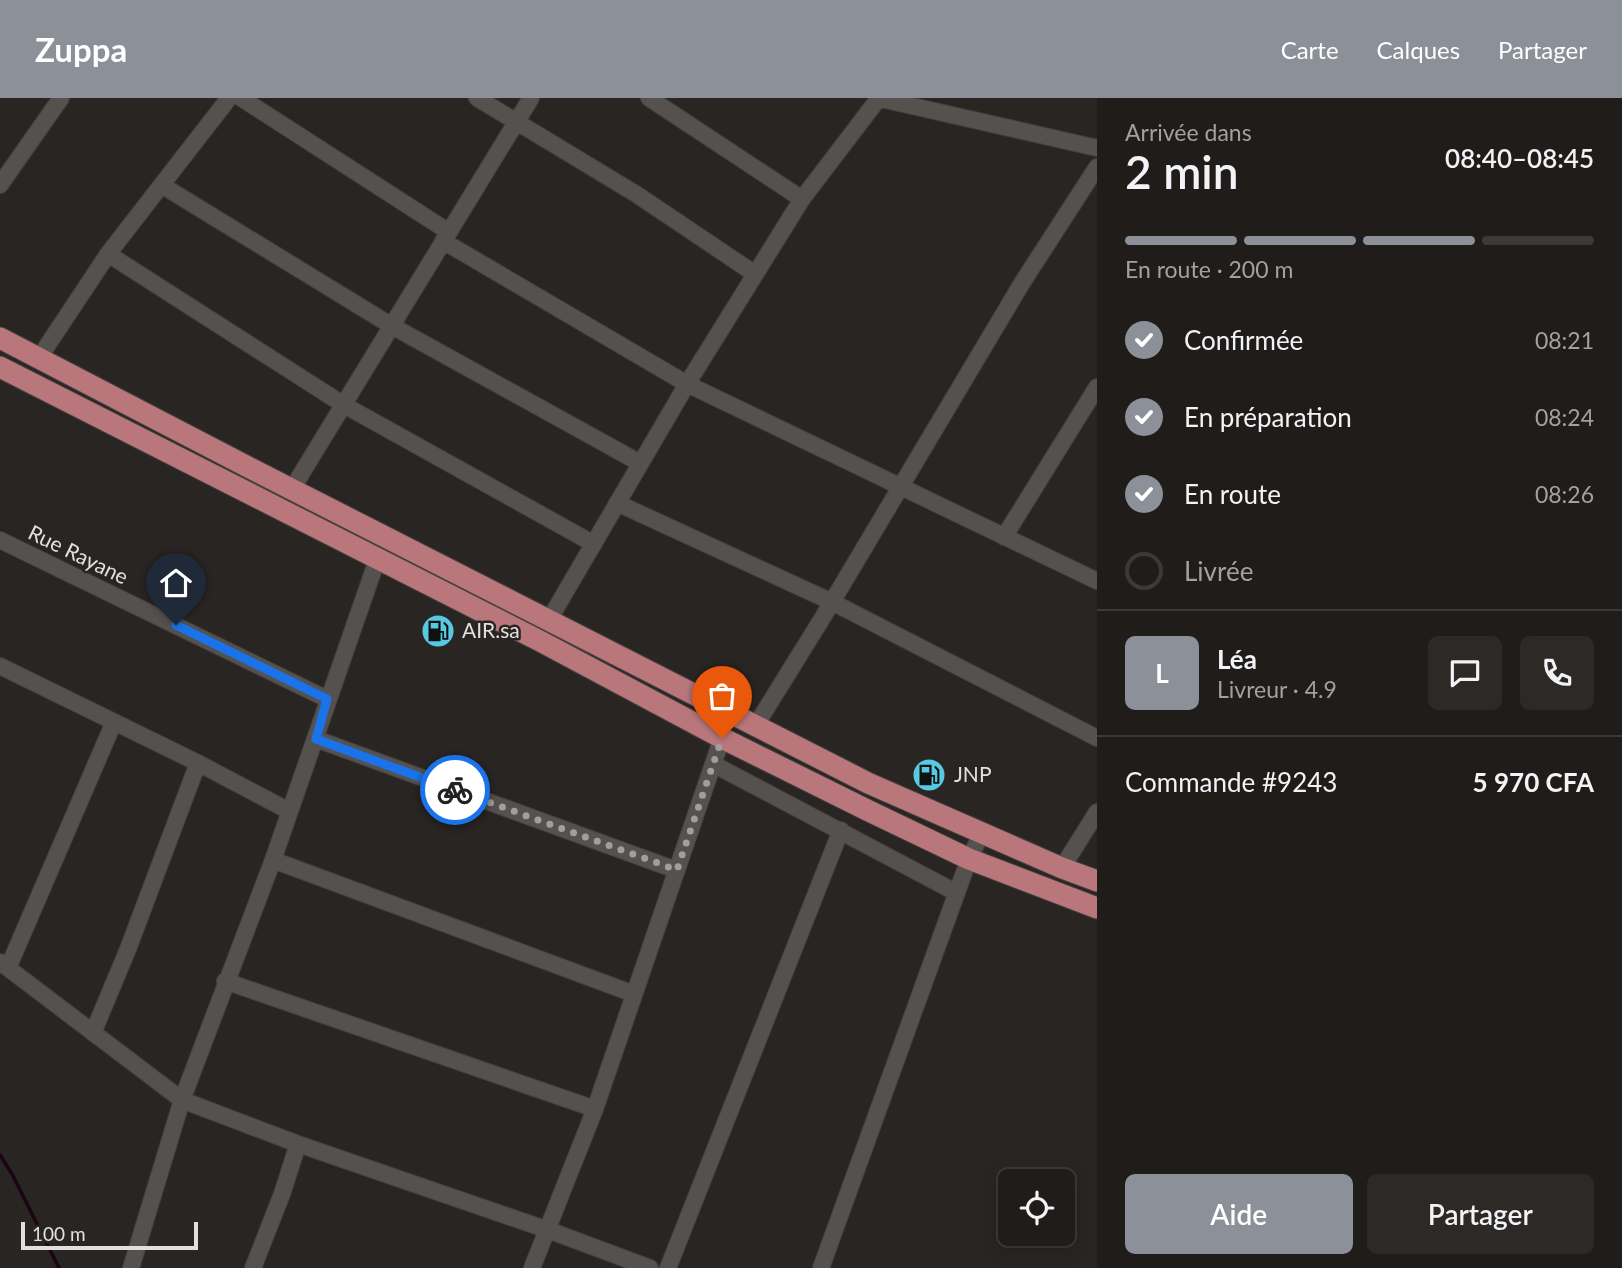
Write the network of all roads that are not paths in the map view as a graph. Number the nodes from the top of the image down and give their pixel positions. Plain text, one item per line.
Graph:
1 (61, 98) edge
2 (229, 98) edge
3 (241, 98) edge
4 (477, 98) edge
5 (531, 98) edge
6 (649, 98) edge
7 (878, 98) edge
8 (516, 122) junction
9 (1097, 148) edge
10 (1097, 167) edge
11 (0, 185) edge
12 (163, 186) junction
13 (802, 199) junction
14 (446, 237) junction
15 (108, 254) junction
16 (755, 274) junction
17 (392, 326) junction
18 (0, 338) edge
19 (39, 358) junction
20 (0, 368) edge
21 (687, 384) junction
22 (1097, 387) edge
23 (344, 405) junction
24 (640, 463) junction
25 (900, 488) junction
26 (292, 489) junction
27 (617, 503) junction
28 (1004, 537) junction
29 (0, 540) edge
30 (594, 544) junction
31 (377, 560) junction
32 (1097, 581) edge
33 (832, 602) junction
34 (549, 620) junction
35 (0, 666) edge
36 (327, 699) junction
37 (114, 722) junction
38 (756, 725) junction
39 (722, 738) junction
40 (1097, 738) edge
41 (316, 739) junction
42 (198, 763) junction
43 (713, 764) junction
44 (289, 811) junction
45 (1097, 812) edge
46 (841, 830) junction
47 (982, 833) junction
48 (969, 859) junction
49 (273, 860) junction
50 (1062, 868) junction
51 (677, 870) junction
52 (1097, 881) edge
53 (957, 893) junction
54 (1097, 908) edge
55 (4, 965) edge
56 (225, 981) junction
57 (634, 994) junction
58 (93, 1033) junction
59 (182, 1100) junction
60 (595, 1109) junction
61 (298, 1144) junction
62 (548, 1230) junction
63 (131, 1268) edge
64 (253, 1268) edge
65 (532, 1268) edge
66 (650, 1268) edge
67 (668, 1268) edge
68 (821, 1268) edge

1 - 11 street
2 - 12 street
3 - 14 street
4 - 8 street
5 - 8 street
6 - 13 street
7 - 9 street
7 - 13 street
8 - 14 street
8 - 16 street
10 - 25 street
12 - 15 street
12 - 17 street
13 - 16 street
14 - 17 street
14 - 21 street
15 - 19 street
15 - 23 street
16 - 21 street
17 - 23 street
17 - 24 street
18 - 19 main road
19 - 26 main road
20 - 31 main road
21 - 24 street
21 - 25 street
22 - 28 street
23 - 26 street
23 - 30 street
24 - 27 street
25 - 28 street
25 - 33 street
26 - 34 main road
27 - 30 street
27 - 33 street
28 - 32 street
29 - 36 street, Rue Rayane
30 - 34 street
31 - 36 street
31 - 39 main road
33 - 38 street
33 - 40 street
34 - 38 main road
35 - 37 street
36 - 41 street
37 - 42 street
37 - 55 street
38 - 47 main road
39 - 43 street
39 - 48 main road
41 - 44 street
41 - 51 street
42 - 44 street
42 - 58 street
43 - 46 street
43 - 51 street
44 - 49 street
45 - 50 street
46 - 53 street
46 - 67 street
47 - 48 street
47 - 50 main road
48 - 53 street
48 - 54 main road
49 - 56 street
49 - 57 street
50 - 52 main road
51 - 57 street
53 - 68 street
55 - 58 street
56 - 59 street
56 - 60 street
57 - 60 street
58 - 59 street
59 - 61 street
59 - 63 street
60 - 62 street
61 - 62 street
61 - 64 street
62 - 65 street
62 - 66 street

